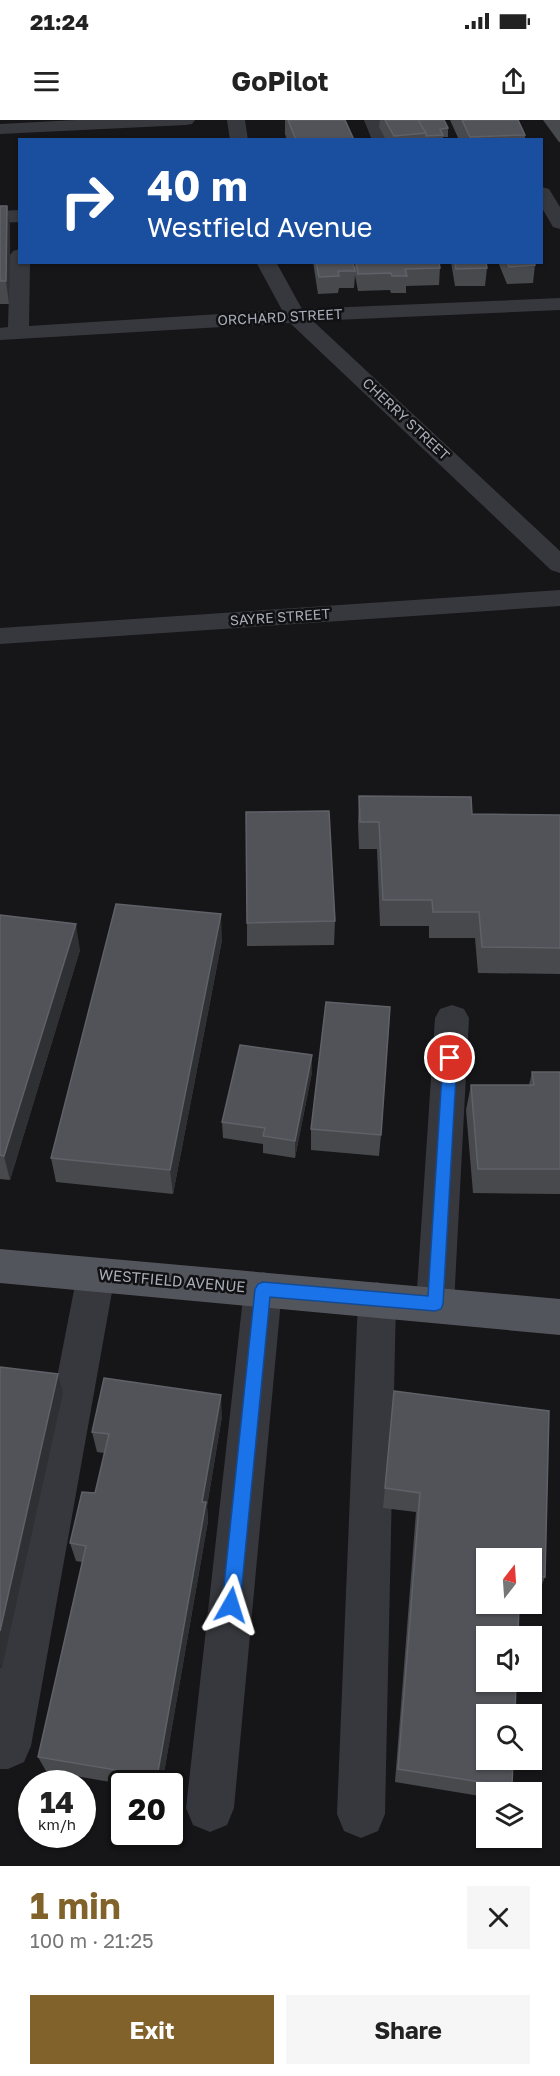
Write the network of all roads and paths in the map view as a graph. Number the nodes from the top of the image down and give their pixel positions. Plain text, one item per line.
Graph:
1 (186, 120) edge
2 (236, 120) edge
3 (373, 120) edge
4 (0, 129) edge
5 (239, 138) edge
6 (380, 138) edge
7 (543, 195) edge
8 (18, 216) edge
9 (0, 218) edge
10 (560, 223) edge
11 (19, 264) edge
12 (267, 264) edge
13 (560, 304) edge
14 (295, 316) junction
15 (9, 334) edge
16 (560, 565) edge
17 (560, 598) edge
18 (0, 636) edge
19 (452, 1018) dead end
20 (0, 1266) edge
21 (96, 1275) junction
22 (263, 1289) junction
23 (377, 1299) junction
24 (435, 1304) junction
25 (560, 1317) edge
26 (0, 1746) edge
27 (210, 1808) dead end
28 (361, 1814) dead end

1 - 4 street
2 - 5 street
3 - 6 street
7 - 10 street
8 - 9 street
11 - 15 street
12 - 14 street, CHERRY STREET
13 - 14 street, ORCHARD STREET
14 - 15 street, ORCHARD STREET
14 - 16 street, CHERRY STREET
17 - 18 street, SAYRE STREET
19 - 24 street
20 - 21 main road, WESTFIELD AVENUE
21 - 22 main road, WESTFIELD AVENUE
21 - 26 street
22 - 23 main road, WESTFIELD AVENUE
22 - 27 street
23 - 24 main road, WESTFIELD AVENUE
23 - 28 street
24 - 25 main road, WESTFIELD AVENUE

